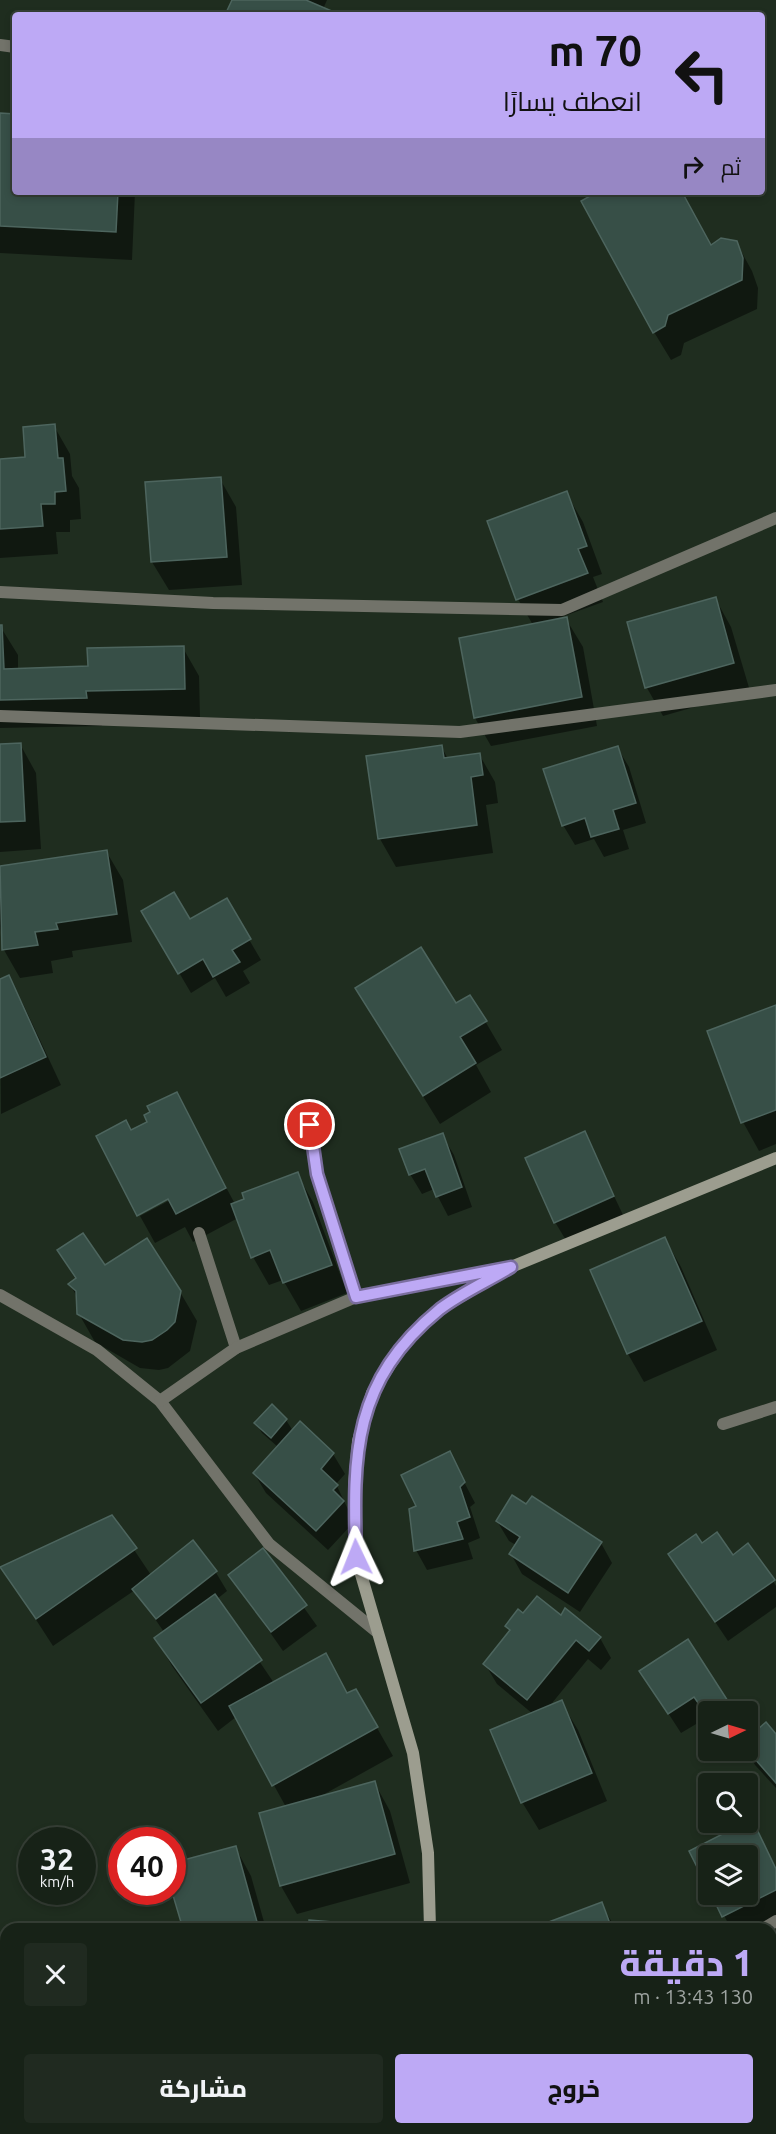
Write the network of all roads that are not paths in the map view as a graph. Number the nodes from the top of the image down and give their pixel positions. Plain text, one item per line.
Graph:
1 (776, 518) edge
2 (0, 592) edge
3 (776, 690) edge
4 (0, 716) edge
5 (310, 1125) dead end
6 (776, 1158) edge
7 (199, 1233) dead end
8 (511, 1267) junction
9 (0, 1294) edge
10 (356, 1297) junction
11 (236, 1348) junction
12 (160, 1401) junction
13 (776, 1407) edge
14 (723, 1424) dead end
15 (376, 1631) junction
16 (430, 1923) edge

1 - 2 street
3 - 4 street
5 - 10 street
6 - 8 street
7 - 11 street
8 - 10 street
8 - 15 street
9 - 12 street
10 - 11 street
11 - 12 street
12 - 15 street
13 - 14 street
15 - 16 street

